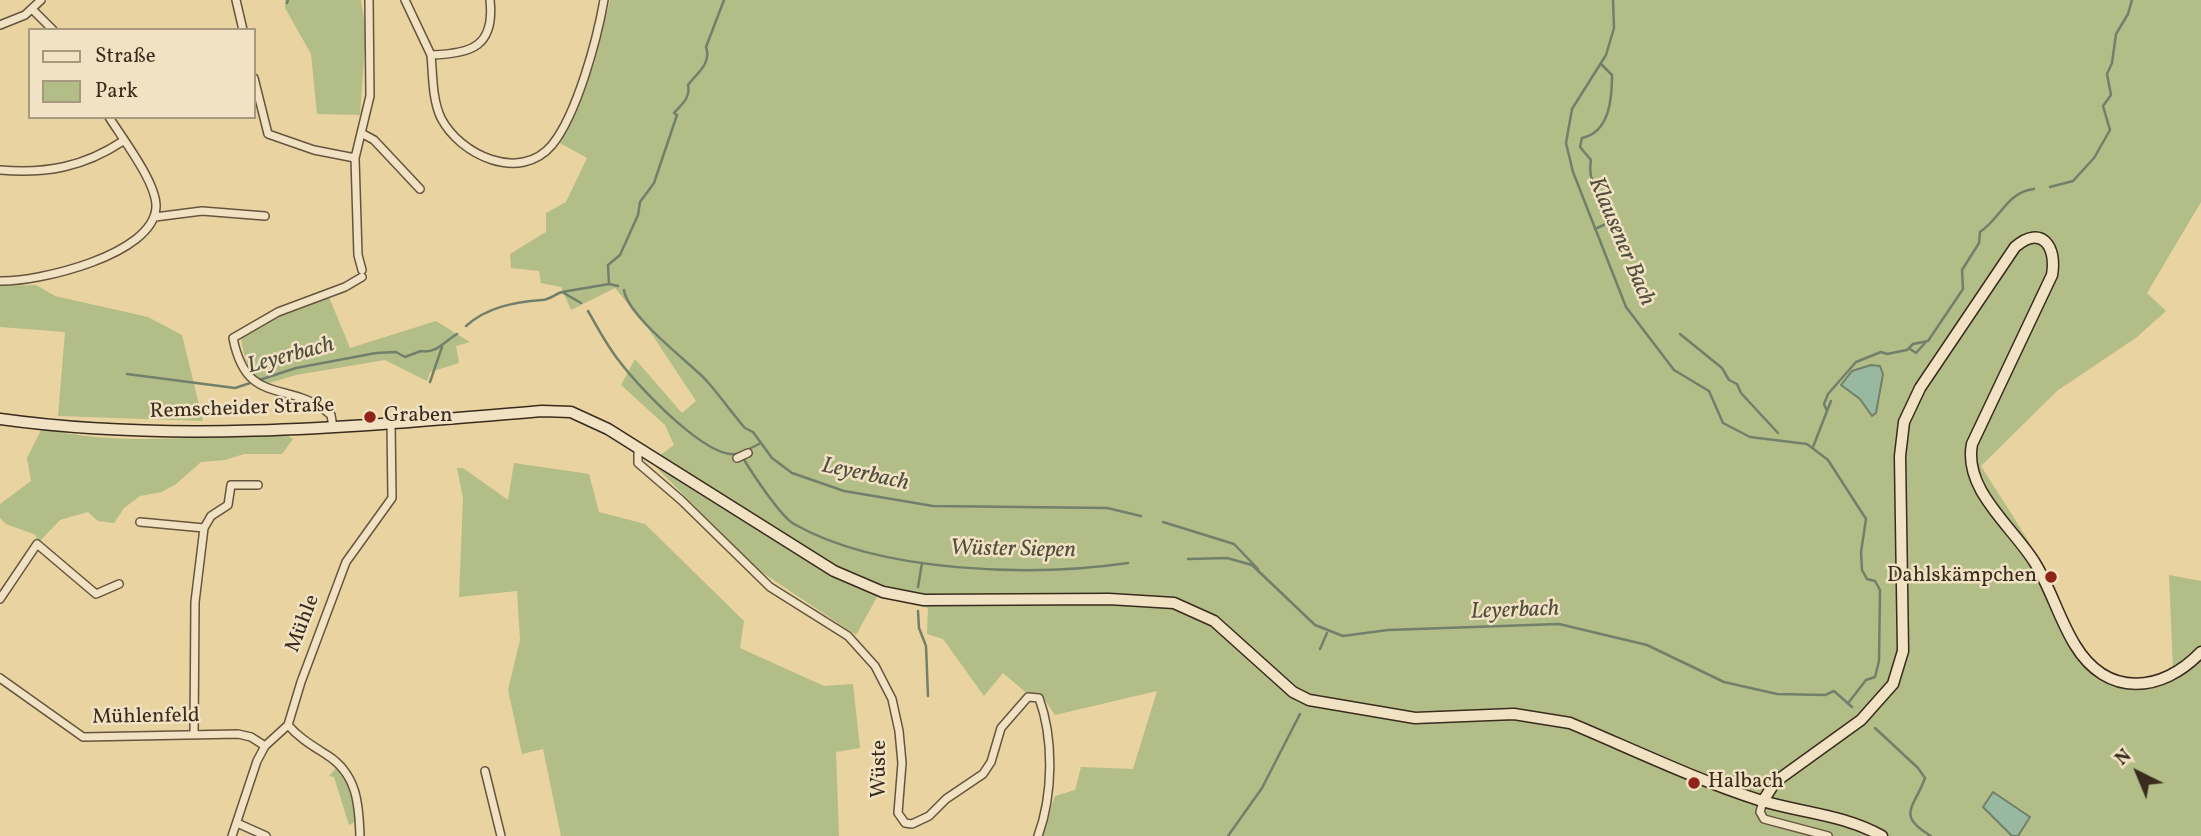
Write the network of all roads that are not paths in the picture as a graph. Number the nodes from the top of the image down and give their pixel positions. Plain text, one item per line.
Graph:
1 (41, 0) edge
2 (236, 0) edge
3 (369, 0) edge
4 (405, 0) edge
5 (491, 0) edge
6 (604, 0) edge
7 (33, 10) junction
8 (0, 25) edge
9 (51, 28) edge
10 (243, 28) edge
11 (431, 55) junction
12 (256, 86) edge
13 (110, 119) edge
14 (363, 134) junction
15 (123, 141) junction
16 (355, 158) junction
17 (0, 170) edge
18 (420, 189) dead end
19 (265, 216) dead end
20 (155, 217) junction
21 (0, 281) edge
22 (0, 419) edge
23 (391, 422) junction
24 (333, 427) junction
25 (638, 449) junction
26 (748, 453) dead end
27 (737, 458) dead end
28 (258, 485) dead end
29 (140, 522) dead end
30 (204, 528) junction
31 (119, 584) dead end
32 (0, 599) edge
33 (2201, 652) edge
34 (0, 678) edge
35 (288, 725) junction
36 (194, 735) junction
37 (265, 746) junction
38 (485, 771) dead end
39 (1763, 801) junction
40 (237, 823) junction
41 (232, 836) edge
42 (266, 836) edge
43 (359, 836) edge
44 (501, 836) edge
45 (1038, 836) edge
46 (1828, 836) edge
47 (1882, 836) edge

1 - 7 street
2 - 10 street
3 - 14 street
4 - 11 street
5 - 11 street
6 - 11 street
7 - 8 street
7 - 9 street
12 - 16 street
13 - 15 street
14 - 16 street
14 - 18 street
15 - 17 street
15 - 20 street
16 - 24 street
19 - 20 street
20 - 21 street
22 - 24 main road, Remscheider Straße
23 - 24 main road, Remscheider Straße
23 - 25 main road, Remscheider Straße
23 - 35 street, Mühle
25 - 39 main road, Remscheider Straße
25 - 45 street, Wüste
26 - 27 street
28 - 30 street
29 - 30 street
30 - 36 street
31 - 32 street
33 - 39 main road
34 - 36 street, Mühlenfeld
35 - 37 street
35 - 43 street
36 - 37 street, Mühlenfeld
37 - 40 street
38 - 44 street
39 - 46 street
39 - 47 main road, Remscheider Straße
40 - 41 street
40 - 42 street

